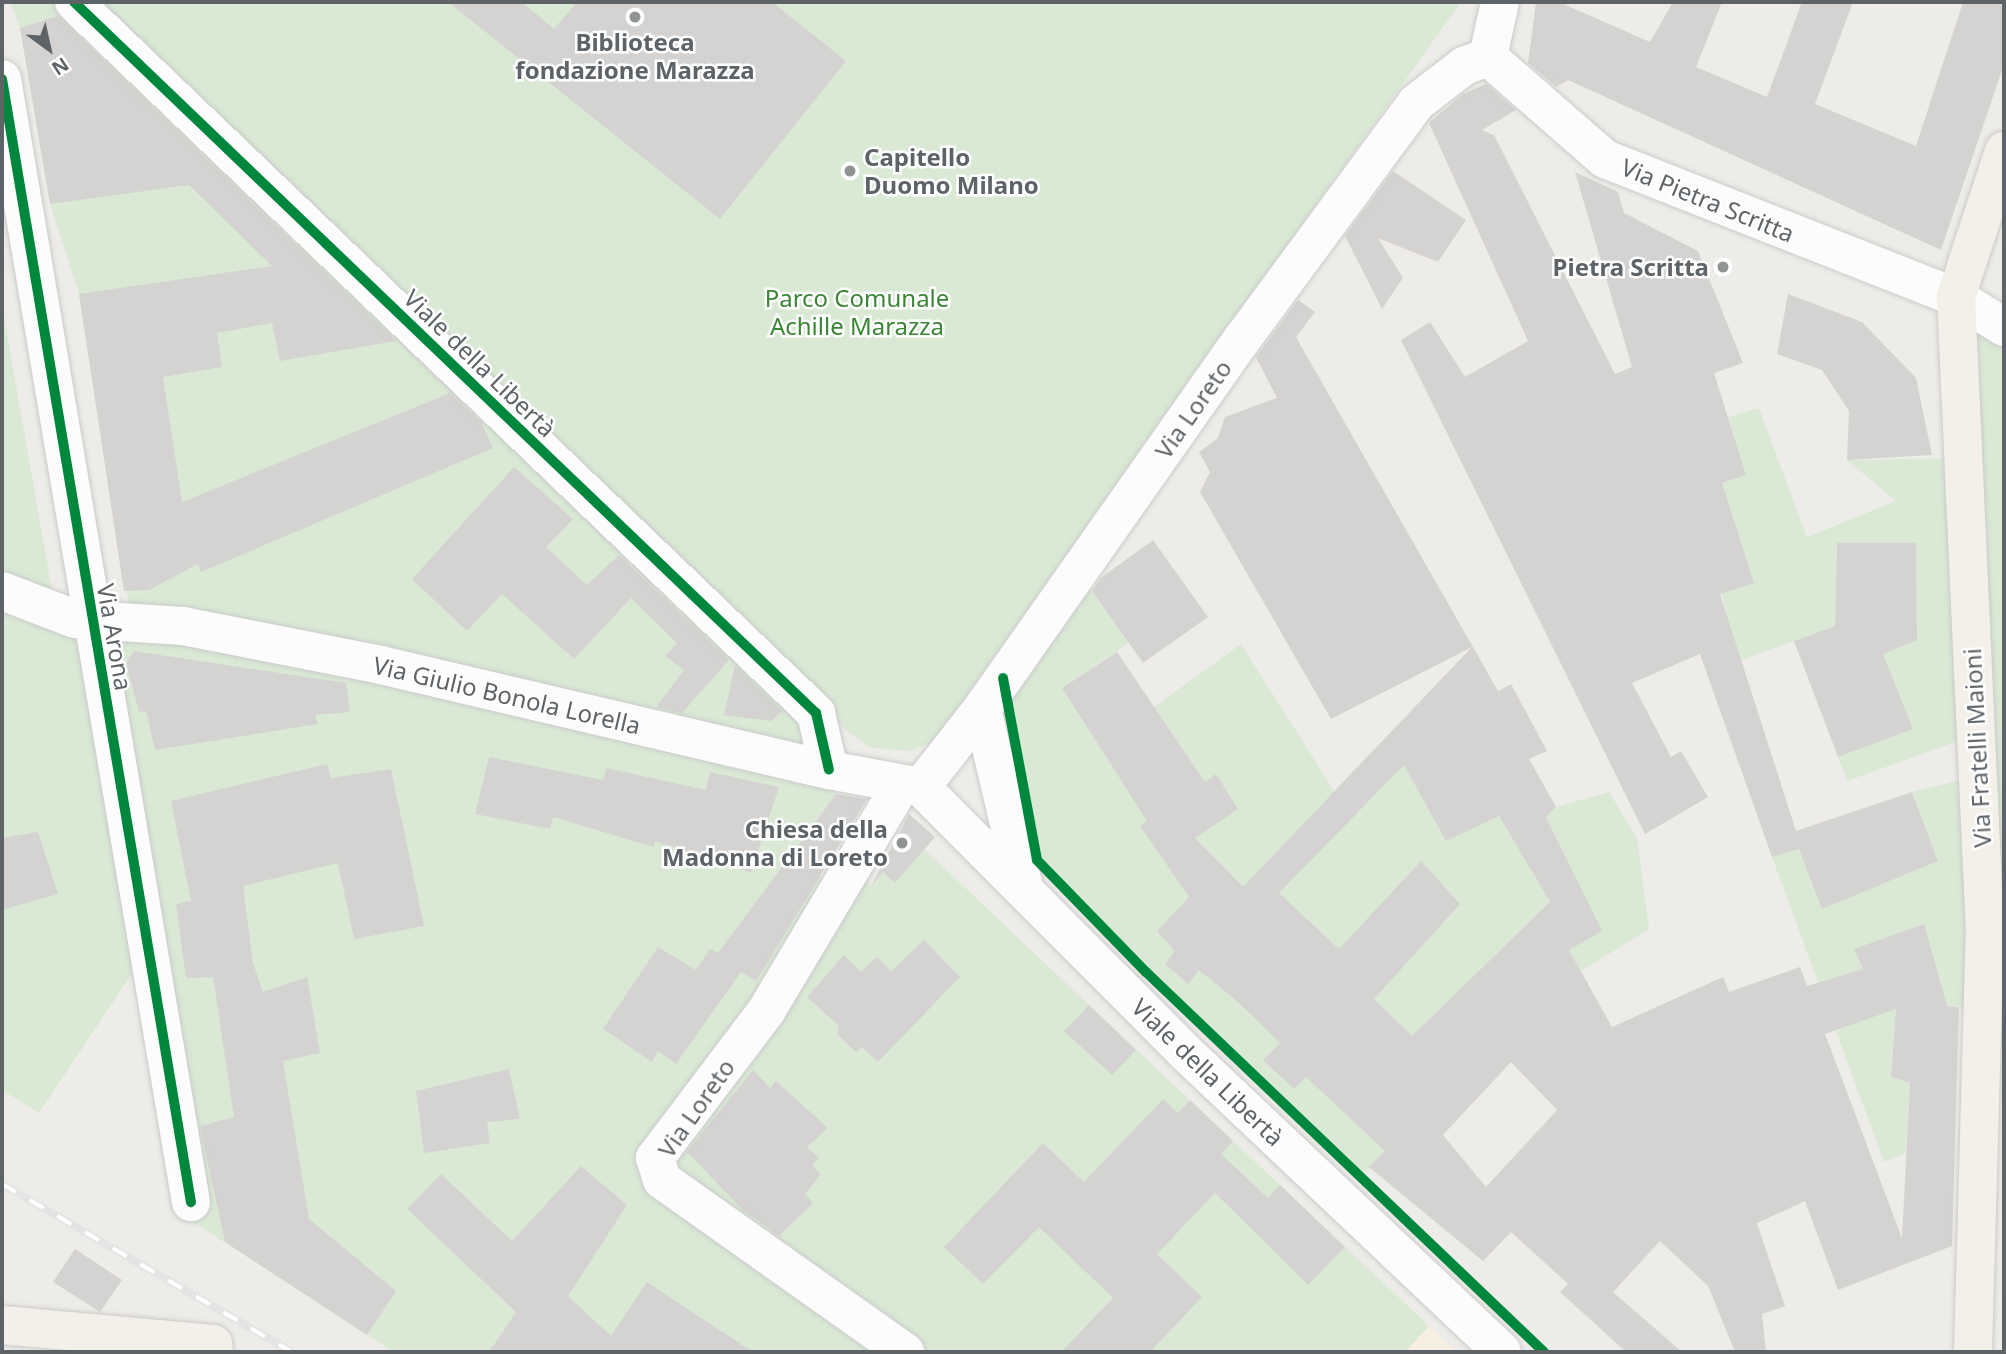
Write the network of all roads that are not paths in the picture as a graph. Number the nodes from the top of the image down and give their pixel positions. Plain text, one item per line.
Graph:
1 (74, 2) edge
2 (1500, 2) edge
3 (1488, 57) junction
4 (2, 79) edge
5 (2004, 151) edge
6 (1956, 297) junction
7 (2004, 327) edge
8 (2, 590) edge
9 (91, 622) junction
10 (982, 709) junction
11 (829, 769) junction
12 (911, 786) junction
13 (1024, 888) junction
14 (191, 1202) dead end
15 (2, 1325) edge
16 (213, 1348) edge
17 (905, 1352) edge
18 (1502, 1352) edge
19 (1973, 1352) edge

1 - 11 street, Viale della Libertà
2 - 3 street
3 - 6 street, Via Pietra Scritta
3 - 10 street, Via Loreto
4 - 9 street, Via Arona
5 - 6 main road, Via Fratelli Maioni
6 - 7 street, Via Pietra Scritta
6 - 19 main road, Via Fratelli Maioni
8 - 9 street, Via Giulio Bonola Lorella
9 - 11 street, Via Giulio Bonola Lorella
9 - 14 street, Via Arona
10 - 12 street, Via Loreto
10 - 13 street
11 - 12 street, Via Giulio Bonola Lorella
12 - 13 street, Viale della Libertà
12 - 17 street, Via Loreto
13 - 18 street, Viale della Libertà
15 - 16 main road

